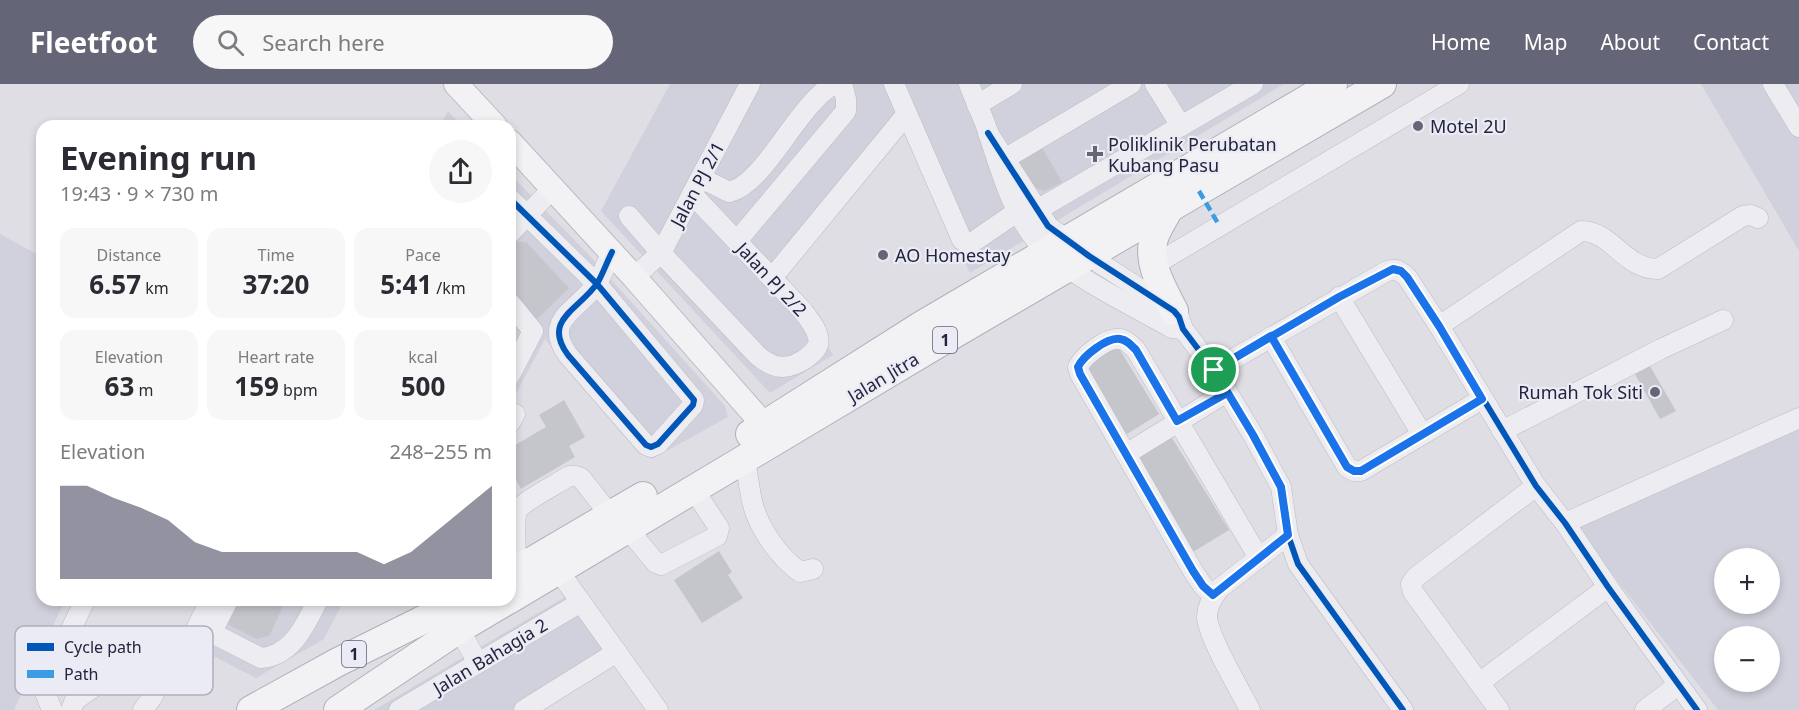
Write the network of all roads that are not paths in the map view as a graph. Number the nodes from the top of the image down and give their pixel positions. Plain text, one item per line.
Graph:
1 (456, 84) edge
2 (750, 84) edge
3 (834, 84) edge
4 (842, 84) edge
5 (894, 84) edge
6 (969, 84) edge
7 (1012, 84) edge
8 (1131, 84) edge
9 (1155, 84) edge
10 (1253, 84) edge
11 (1333, 84) edge
12 (1382, 84) edge
13 (1459, 84) edge
14 (1773, 84) edge
15 (977, 105) junction
16 (906, 115) junction
17 (489, 120) edge
18 (1181, 126) junction
19 (1799, 127) edge
20 (988, 132) junction
21 (516, 148) edge
22 (1006, 158) junction
23 (697, 186) junction
24 (553, 188) junction
25 (516, 205) edge
26 (1169, 209) junction
27 (1028, 210) junction
28 (526, 215) junction
29 (629, 216) dead end
30 (1758, 218) dead end
31 (516, 226) edge
32 (737, 241) junction
33 (612, 252) junction
34 (661, 253) junction
35 (1068, 254) junction
36 (1154, 265) junction
37 (634, 277) junction
38 (772, 278) junction
39 (597, 284) junction
40 (1339, 297) junction
41 (516, 310) edge
42 (1179, 320) junction
43 (1723, 320) dead end
44 (1439, 326) junction
45 (1271, 336) junction
46 (516, 364) edge
47 (1214, 370) junction
48 (1227, 393) junction
49 (1482, 399) junction
50 (1799, 418) edge
51 (1177, 421) junction
52 (764, 425) junction
53 (1502, 431) junction
54 (1422, 434) junction
55 (1126, 454) junction
56 (745, 459) junction
57 (1536, 486) junction
58 (694, 490) junction
59 (516, 504) edge
60 (619, 522) junction
61 (1565, 523) junction
62 (1288, 535) junction
63 (1259, 558) junction
64 (813, 569) dead end
65 (558, 570) junction
66 (516, 571) edge
67 (1608, 587) junction
68 (516, 595) edge
69 (1213, 595) junction
70 (581, 602) junction
71 (82, 606) edge
72 (206, 606) edge
73 (225, 606) edge
74 (315, 606) edge
75 (486, 606) edge
76 (466, 612) edge
77 (73, 626) edge
78 (198, 626) edge
79 (213, 630) joint
80 (617, 652) junction
81 (478, 663) junction
82 (1479, 683) junction
83 (1678, 685) junction
84 (46, 695) edge
85 (82, 695) edge
86 (153, 695) edge
87 (284, 702) edge
88 (654, 709) edge
89 (52, 710) edge
90 (71, 710) edge
91 (143, 710) edge
92 (251, 710) edge
93 (338, 710) edge
94 (399, 710) edge
95 (524, 710) edge
96 (1250, 710) edge
97 (1403, 710) edge
98 (1499, 710) edge
99 (1645, 710) edge
100 (1697, 710) edge

1 - 17 main road
2 - 23 street, Jalan PJ 2/1
3 - 23 street
4 - 32 street
5 - 16 street
6 - 15 street
7 - 15 street
8 - 22 street
9 - 18 street
10 - 18 street
11 - 35 highway, Jalan Jitra / 1
12 - 26 highway, Jalan Jitra / 1
13 - 36 street
14 - 19 street
15 - 20 street
16 - 27 street
16 - 38 street
18 - 27 street
20 - 22 street
20 - 27 street
21 - 24 main road
22 - 27 street
23 - 32 street, Jalan PJ 2/2
23 - 34 street, Jalan PJ 2/1
24 - 28 street
24 - 33 main road
25 - 28 street
26 - 35 highway, Jalan Jitra / 1
26 - 36 highway
27 - 35 street
28 - 31 street
28 - 39 street
29 - 34 street
30 - 44 street
32 - 38 street, Jalan PJ 2/2
33 - 37 main road
33 - 39 street
34 - 37 street, Jalan PJ 2/1
34 - 38 street, Jalan PJ 2/2
35 - 42 street
35 - 52 highway, Jalan Jitra / 1
35 - 56 highway, Jalan Jitra / 1
36 - 42 highway
37 - 52 main road
39 - 39 street
40 - 44 street
40 - 45 street
40 - 54 street
41 - 46 street
42 - 47 street
43 - 53 street
44 - 49 street
45 - 47 street
45 - 54 street
47 - 48 street
48 - 51 street
48 - 62 street
49 - 53 street
49 - 54 street
50 - 61 street
51 - 55 street
51 - 55 street
51 - 63 street
52 - 60 highway, Jalan Jitra / 1
53 - 57 street
55 - 69 street
56 - 58 highway, Jalan Jitra / 1
56 - 64 street
57 - 61 street
57 - 82 street
58 - 60 highway, Jalan Jitra / 1
58 - 60 street
59 - 60 street
60 - 65 highway, Jalan Jitra / 1
60 - 66 highway, Jalan Jitra / 1
61 - 67 street
62 - 63 street
62 - 97 street
63 - 69 street
65 - 68 highway, Jalan Jitra / 1
65 - 70 street
67 - 82 street
67 - 83 street
69 - 96 street
70 - 80 street
70 - 81 street, Jalan Bahagia 2
71 - 77 street
72 - 78 street
73 - 79 street
74 - 79 street
75 - 76 highway, Jalan Jitra / 1
76 - 81 street
76 - 87 highway, 1
76 - 93 highway, 1
80 - 88 street
80 - 95 street
81 - 94 street, Jalan Bahagia 2
82 - 98 street
83 - 99 street
83 - 100 street
84 - 89 street
85 - 90 street
86 - 91 street
87 - 92 highway, 1

